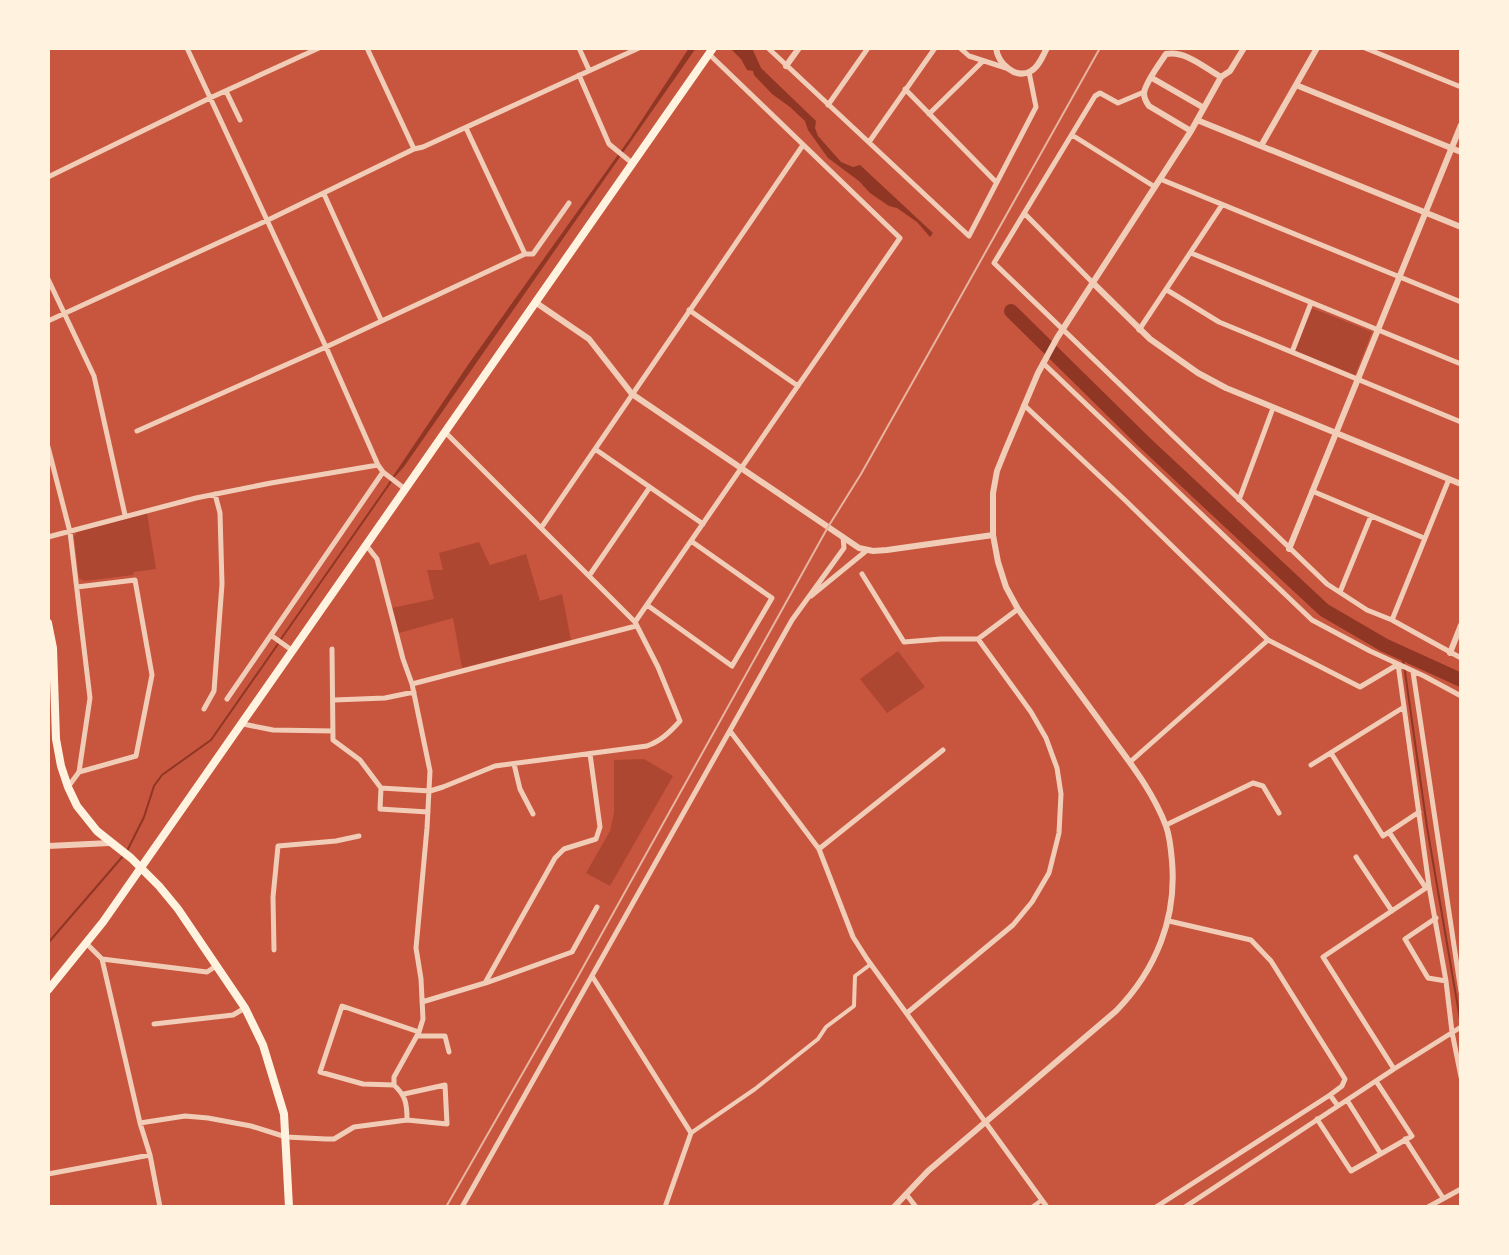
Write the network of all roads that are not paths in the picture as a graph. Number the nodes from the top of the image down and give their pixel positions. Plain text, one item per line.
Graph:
1 (187, 48) edge
2 (319, 48) edge
3 (367, 48) edge
4 (579, 48) edge
5 (639, 48) edge
6 (768, 48) edge
7 (799, 48) edge
8 (868, 48) edge
9 (935, 48) edge
10 (960, 48) edge
11 (996, 48) edge
12 (1047, 48) edge
13 (1244, 48) edge
14 (1317, 48) edge
15 (1365, 48) edge
16 (629, 50) edge
17 (711, 51) edge
18 (1165, 51) edge
19 (983, 61) junction
20 (786, 66) junction
21 (1007, 68) junction
22 (589, 70) junction
23 (1029, 72) junction
24 (579, 75) junction
25 (1221, 77) junction
26 (1152, 78) junction
27 (1296, 85) junction
28 (1461, 87) edge
29 (905, 89) junction
30 (226, 91) junction
31 (1144, 92) junction
32 (210, 98) junction
33 (828, 105) junction
34 (1204, 108) junction
35 (929, 114) junction
36 (240, 120) dead end
37 (1197, 120) junction
38 (1461, 125) edge
39 (466, 128) junction
40 (1191, 131) junction
41 (1072, 135) junction
42 (869, 142) junction
43 (803, 145) junction
44 (1261, 146) junction
45 (414, 149) junction
46 (1452, 149) junction
47 (1461, 152) edge
48 (632, 163) junction
49 (48, 177) edge
50 (1160, 179) junction
51 (996, 182) junction
52 (1155, 187) junction
53 (324, 194) junction
54 (569, 203) dead end
55 (1222, 205) junction
56 (1024, 213) junction
57 (1426, 213) junction
58 (268, 220) junction
59 (1461, 227) edge
60 (1191, 253) junction
61 (525, 254) junction
62 (1400, 277) junction
63 (48, 279) edge
64 (1093, 283) junction
65 (1167, 290) junction
66 (535, 302) junction
67 (1461, 302) edge
68 (1311, 303) junction
69 (689, 310) junction
70 (63, 313) junction
71 (381, 320) junction
72 (48, 321) edge
73 (1063, 328) junction
74 (1139, 330) junction
75 (1378, 330) junction
76 (326, 347) junction
77 (1292, 352) junction
78 (1045, 360) junction
79 (1461, 364) edge
80 (1359, 380) junction
81 (798, 386) junction
82 (632, 394) junction
83 (1024, 405) junction
84 (1273, 408) junction
85 (1461, 422) edge
86 (137, 431) dead end
87 (444, 432) junction
88 (1337, 434) junction
89 (48, 447) edge
90 (595, 449) junction
91 (378, 465) junction
92 (741, 469) junction
93 (384, 473) junction
94 (1449, 479) junction
95 (1461, 484) edge
96 (401, 486) junction
97 (650, 487) junction
98 (1312, 491) junction
99 (215, 494) junction
100 (1239, 500) junction
101 (125, 515) junction
102 (1371, 516) junction
103 (703, 524) junction
104 (541, 528) junction
105 (70, 532) junction
106 (993, 535) junction
107 (48, 537) edge
108 (843, 537) junction
109 (1424, 538) junction
110 (691, 541) junction
111 (366, 545) junction
112 (1289, 549) junction
113 (866, 551) junction
114 (862, 574) dead end
115 (589, 576) junction
116 (77, 587) junction
117 (1340, 592) junction
118 (804, 602) junction
119 (647, 605) junction
120 (1018, 609) junction
121 (1392, 620) junction
122 (48, 623) edge
123 (636, 624) junction
124 (1461, 625) edge
125 (273, 637) junction
126 (978, 639) junction
127 (1268, 640) junction
128 (289, 648) junction
129 (332, 649) dead end
130 (1450, 653) junction
131 (1461, 658) edge
132 (1398, 664) junction
133 (1412, 671) junction
134 (413, 688) junction
135 (1461, 696) edge
136 (227, 699) dead end
137 (334, 700) junction
138 (1404, 707) junction
139 (204, 709) dead end
140 (243, 724) junction
141 (333, 731) junction
142 (730, 731) junction
143 (48, 739) edge
144 (943, 750) dead end
145 (58, 751) junction
146 (1331, 753) junction
147 (590, 754) junction
148 (1130, 762) junction
149 (514, 764) junction
150 (1311, 765) dead end
151 (79, 772) junction
152 (68, 787) junction
153 (381, 788) junction
154 (430, 791) junction
155 (428, 812) junction
156 (1419, 812) junction
157 (1279, 813) dead end
158 (533, 814) dead end
159 (1166, 825) junction
160 (1389, 832) junction
161 (359, 836) dead end
162 (110, 843) junction
163 (48, 846) edge
164 (819, 849) junction
165 (1356, 857) dead end
166 (141, 868) junction
167 (1428, 887) junction
168 (597, 907) dead end
169 (1392, 911) junction
170 (1436, 918) junction
171 (1169, 921) junction
172 (87, 944) junction
173 (274, 950) dead end
174 (102, 959) junction
175 (871, 964) junction
176 (216, 966) junction
177 (1459, 974) edge
178 (592, 976) junction
179 (1446, 981) junction
180 (485, 983) junction
181 (48, 990) edge
182 (1461, 992) edge
183 (422, 1002) junction
184 (245, 1008) junction
185 (907, 1013) junction
186 (154, 1024) dead end
187 (1461, 1027) edge
188 (1452, 1032) junction
189 (418, 1034) junction
190 (449, 1052) dead end
191 (1394, 1069) junction
192 (1461, 1077) edge
193 (1376, 1081) junction
194 (394, 1085) junction
195 (404, 1094) junction
196 (1330, 1095) junction
197 (1347, 1100) junction
198 (1338, 1106) junction
199 (1317, 1119) junction
200 (407, 1120) junction
201 (140, 1123) junction
202 (986, 1123) junction
203 (691, 1133) junction
204 (286, 1137) junction
205 (1405, 1139) junction
206 (1381, 1154) junction
207 (150, 1155) junction
208 (48, 1174) edge
209 (1461, 1189) edge
210 (906, 1194) junction
211 (1443, 1198) junction
212 (1042, 1200) junction
213 (160, 1207) edge
214 (289, 1207) edge
215 (462, 1207) edge
216 (665, 1207) edge
217 (894, 1207) edge
218 (916, 1207) edge
219 (1032, 1207) edge
220 (1047, 1207) edge
221 (1156, 1207) edge
222 (1185, 1207) edge
223 (1428, 1207) edge

1 - 32 street
2 - 30 street
3 - 45 street
4 - 22 street
5 - 16 street
6 - 20 street
7 - 20 street
8 - 33 street
9 - 29 street
10 - 19 street
11 - 21 street
12 - 23 street
13 - 25 street
14 - 27 street
15 - 28 street
16 - 22 street
17 - 43 street
17 - 48 main road
18 - 25 street
18 - 26 street
19 - 21 street
19 - 35 street
20 - 33 street
21 - 23 street
22 - 24 street
23 - 51 street
24 - 39 street
24 - 48 street
25 - 34 street
26 - 31 street
26 - 34 street
27 - 44 street
27 - 46 street
29 - 35 street
29 - 42 street
30 - 32 street
30 - 36 street
31 - 40 street
31 - 41 street
32 - 49 street
32 - 58 street
33 - 42 street
34 - 37 street
35 - 51 street
37 - 40 street
37 - 44 street
38 - 46 street
39 - 45 street
39 - 61 street
40 - 50 street
41 - 52 street
41 - 56 street
42 - 51 street
43 - 69 street
43 - 81 street
44 - 57 street
45 - 53 street
46 - 47 street
46 - 57 street
48 - 66 main road
50 - 52 street
50 - 55 street
52 - 64 street
53 - 58 street
53 - 71 street
54 - 61 street
55 - 60 street
55 - 62 street
56 - 64 street
56 - 73 street
57 - 59 street
57 - 62 street
58 - 70 street
58 - 76 street
60 - 65 street
60 - 68 street
61 - 71 street
62 - 67 street
62 - 75 street
63 - 70 street
64 - 73 street
64 - 74 street
65 - 74 street
65 - 77 street
66 - 82 street
66 - 87 main road
68 - 75 street
68 - 77 street
69 - 81 street
69 - 82 street
70 - 72 street
70 - 101 street
71 - 76 street
73 - 78 street
73 - 100 street
74 - 84 street
75 - 79 street
75 - 80 street
76 - 86 street
76 - 91 street
77 - 80 street
78 - 83 street
78 - 132 street
80 - 85 street
80 - 88 street
81 - 92 street
82 - 90 street
82 - 92 street
83 - 106 street
83 - 127 street
84 - 88 street
84 - 100 street
87 - 96 main road
87 - 104 street
88 - 94 street
88 - 98 street
89 - 105 street
90 - 97 street
90 - 104 street
91 - 93 street
91 - 99 street
92 - 103 street
92 - 108 street
93 - 96 street
93 - 125 street
94 - 95 street
94 - 109 street
96 - 111 main road
97 - 103 street
97 - 115 street
98 - 102 street
98 - 112 street
99 - 101 street
99 - 139 street
100 - 112 street
101 - 105 street
102 - 109 street
102 - 117 street
103 - 110 street
104 - 115 street
105 - 107 street
105 - 116 street
106 - 113 street
106 - 120 street
108 - 113 street
108 - 118 street
109 - 121 street
110 - 119 street
110 - 119 street
111 - 128 main road
111 - 134 street
112 - 117 street
113 - 118 street
114 - 126 street
115 - 123 street
116 - 151 street
116 - 151 street
117 - 121 street
118 - 142 street
119 - 123 street
120 - 126 street
120 - 148 street
121 - 130 street
122 - 145 main road
123 - 134 street
123 - 147 street
124 - 130 street
125 - 128 street
125 - 136 street
126 - 185 street
127 - 132 street
127 - 148 street
128 - 140 main road
129 - 137 street
130 - 131 street
132 - 133 street
132 - 138 street
133 - 135 street
133 - 177 street
134 - 137 street
134 - 154 street
137 - 141 street
138 - 146 street
138 - 156 street
140 - 141 street
140 - 166 main road
141 - 153 street
142 - 164 street
142 - 178 street
143 - 145 street
144 - 164 street
145 - 152 main road
146 - 150 street
146 - 160 street
147 - 149 street
147 - 180 street
148 - 159 street
149 - 154 street
149 - 158 street
151 - 152 street
152 - 162 main road
153 - 154 street
153 - 155 street
154 - 155 street
155 - 183 street
156 - 160 street
156 - 167 street
157 - 159 street
159 - 171 street
160 - 167 street
161 - 173 street
162 - 163 street
162 - 166 main road
164 - 175 street
165 - 169 street
166 - 172 main road
166 - 176 main road
167 - 169 street
167 - 170 street
168 - 180 street
169 - 191 street
170 - 179 street
170 - 179 street
171 - 196 street
171 - 202 street
172 - 174 street
172 - 181 main road
174 - 176 street
174 - 201 street
175 - 185 street
175 - 203 street
176 - 184 main road
177 - 182 street
178 - 203 street
178 - 215 street
179 - 188 street
180 - 183 street
183 - 189 street
184 - 186 street
184 - 204 main road
185 - 202 street
187 - 188 street
188 - 191 street
188 - 192 street
189 - 190 street
189 - 194 street
189 - 194 street
191 - 193 street
193 - 197 street
193 - 205 street
194 - 195 street
195 - 200 street
195 - 200 street
196 - 198 street
196 - 221 street
197 - 198 street
197 - 206 street
198 - 199 street
199 - 206 street
199 - 222 street
200 - 204 street
201 - 204 street
201 - 207 street
202 - 210 street
202 - 212 street
203 - 216 street
204 - 214 main road
205 - 206 street
205 - 211 street
207 - 208 street
207 - 213 street
209 - 211 street
210 - 217 street
210 - 218 street
211 - 223 street
212 - 219 street
212 - 220 street

